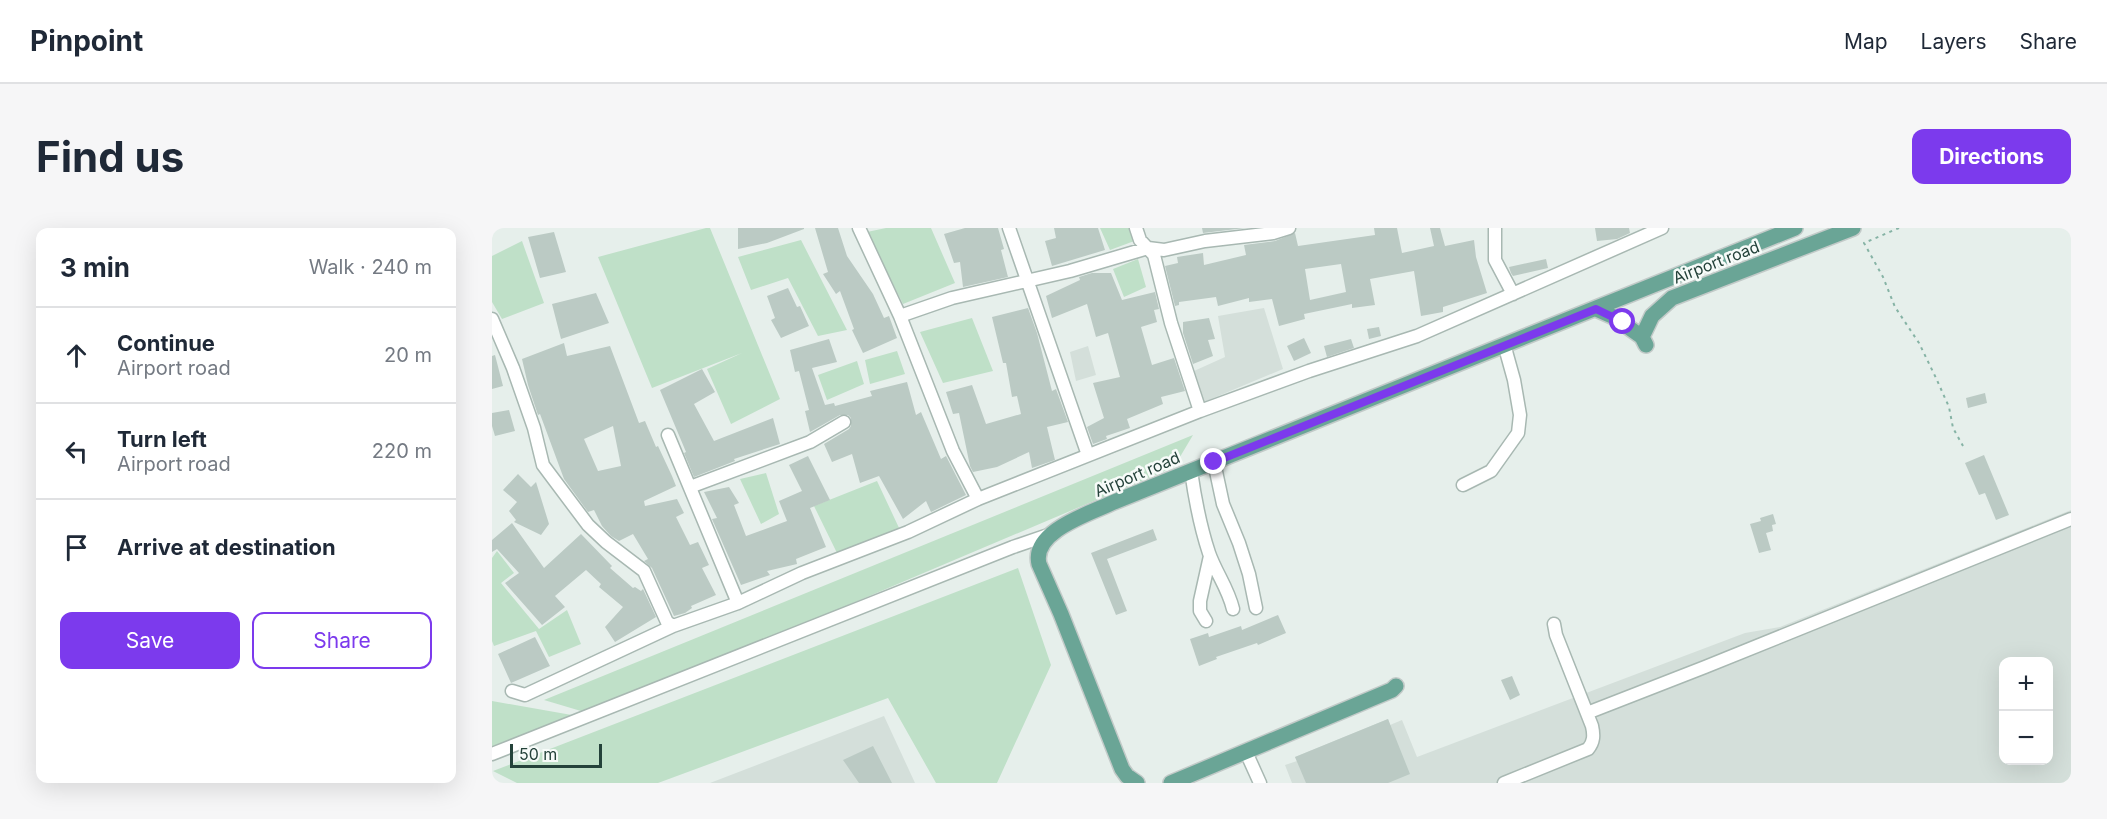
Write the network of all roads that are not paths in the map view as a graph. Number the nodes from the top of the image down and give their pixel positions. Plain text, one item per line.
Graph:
1 (859, 228) edge
2 (1009, 228) edge
3 (1136, 228) edge
4 (1289, 228) edge
5 (1495, 228) edge
6 (1662, 228) edge
7 (1795, 228) edge
8 (1853, 228) edge
9 (1642, 233) edge
10 (1148, 248) junction
11 (1028, 281) junction
12 (1513, 294) junction
13 (1596, 309) junction
14 (900, 316) junction
15 (492, 319) edge
16 (1504, 344) junction
17 (1200, 411) junction
18 (844, 422) dead end
19 (668, 435) dead end
20 (1088, 455) junction
21 (1214, 462) junction
22 (1191, 471) junction
23 (1463, 485) dead end
24 (690, 487) junction
25 (978, 499) junction
26 (2071, 519) edge
27 (1051, 534) junction
28 (1013, 547) junction
29 (1210, 556) junction
30 (1039, 564) junction
31 (738, 603) junction
32 (1256, 608) dead end
33 (1233, 609) dead end
34 (1206, 621) dead end
35 (1554, 624) dead end
36 (673, 626) junction
37 (1396, 686) dead end
38 (512, 691) dead end
39 (1587, 713) junction
40 (1246, 752) junction
41 (492, 754) edge
42 (1120, 776) edge
43 (1137, 783) edge
44 (1172, 783) edge
45 (1260, 783) edge
46 (1504, 783) edge

1 - 14 street
2 - 11 street
3 - 10 street
4 - 10 street
5 - 12 street
6 - 9 street
7 - 13 main road, Airport road
8 - 13 main road, Airport road
9 - 12 street
10 - 11 street
10 - 17 street
11 - 14 street
11 - 20 street
12 - 17 street
13 - 16 main road, Airport road
14 - 25 street
15 - 36 street
16 - 21 main road, Airport road
16 - 23 street
17 - 20 street
18 - 24 street
19 - 24 street
20 - 25 street
21 - 22 main road, Airport road
21 - 32 street
22 - 27 main road, Airport road
22 - 29 street
24 - 31 street
25 - 31 street
26 - 39 street
27 - 28 street
27 - 30 main road
28 - 30 street
28 - 41 street
29 - 33 street
29 - 34 street
30 - 42 main road
31 - 36 street
35 - 39 street
36 - 38 street
37 - 40 main road
39 - 46 street
40 - 44 main road
40 - 45 street
42 - 43 main road

